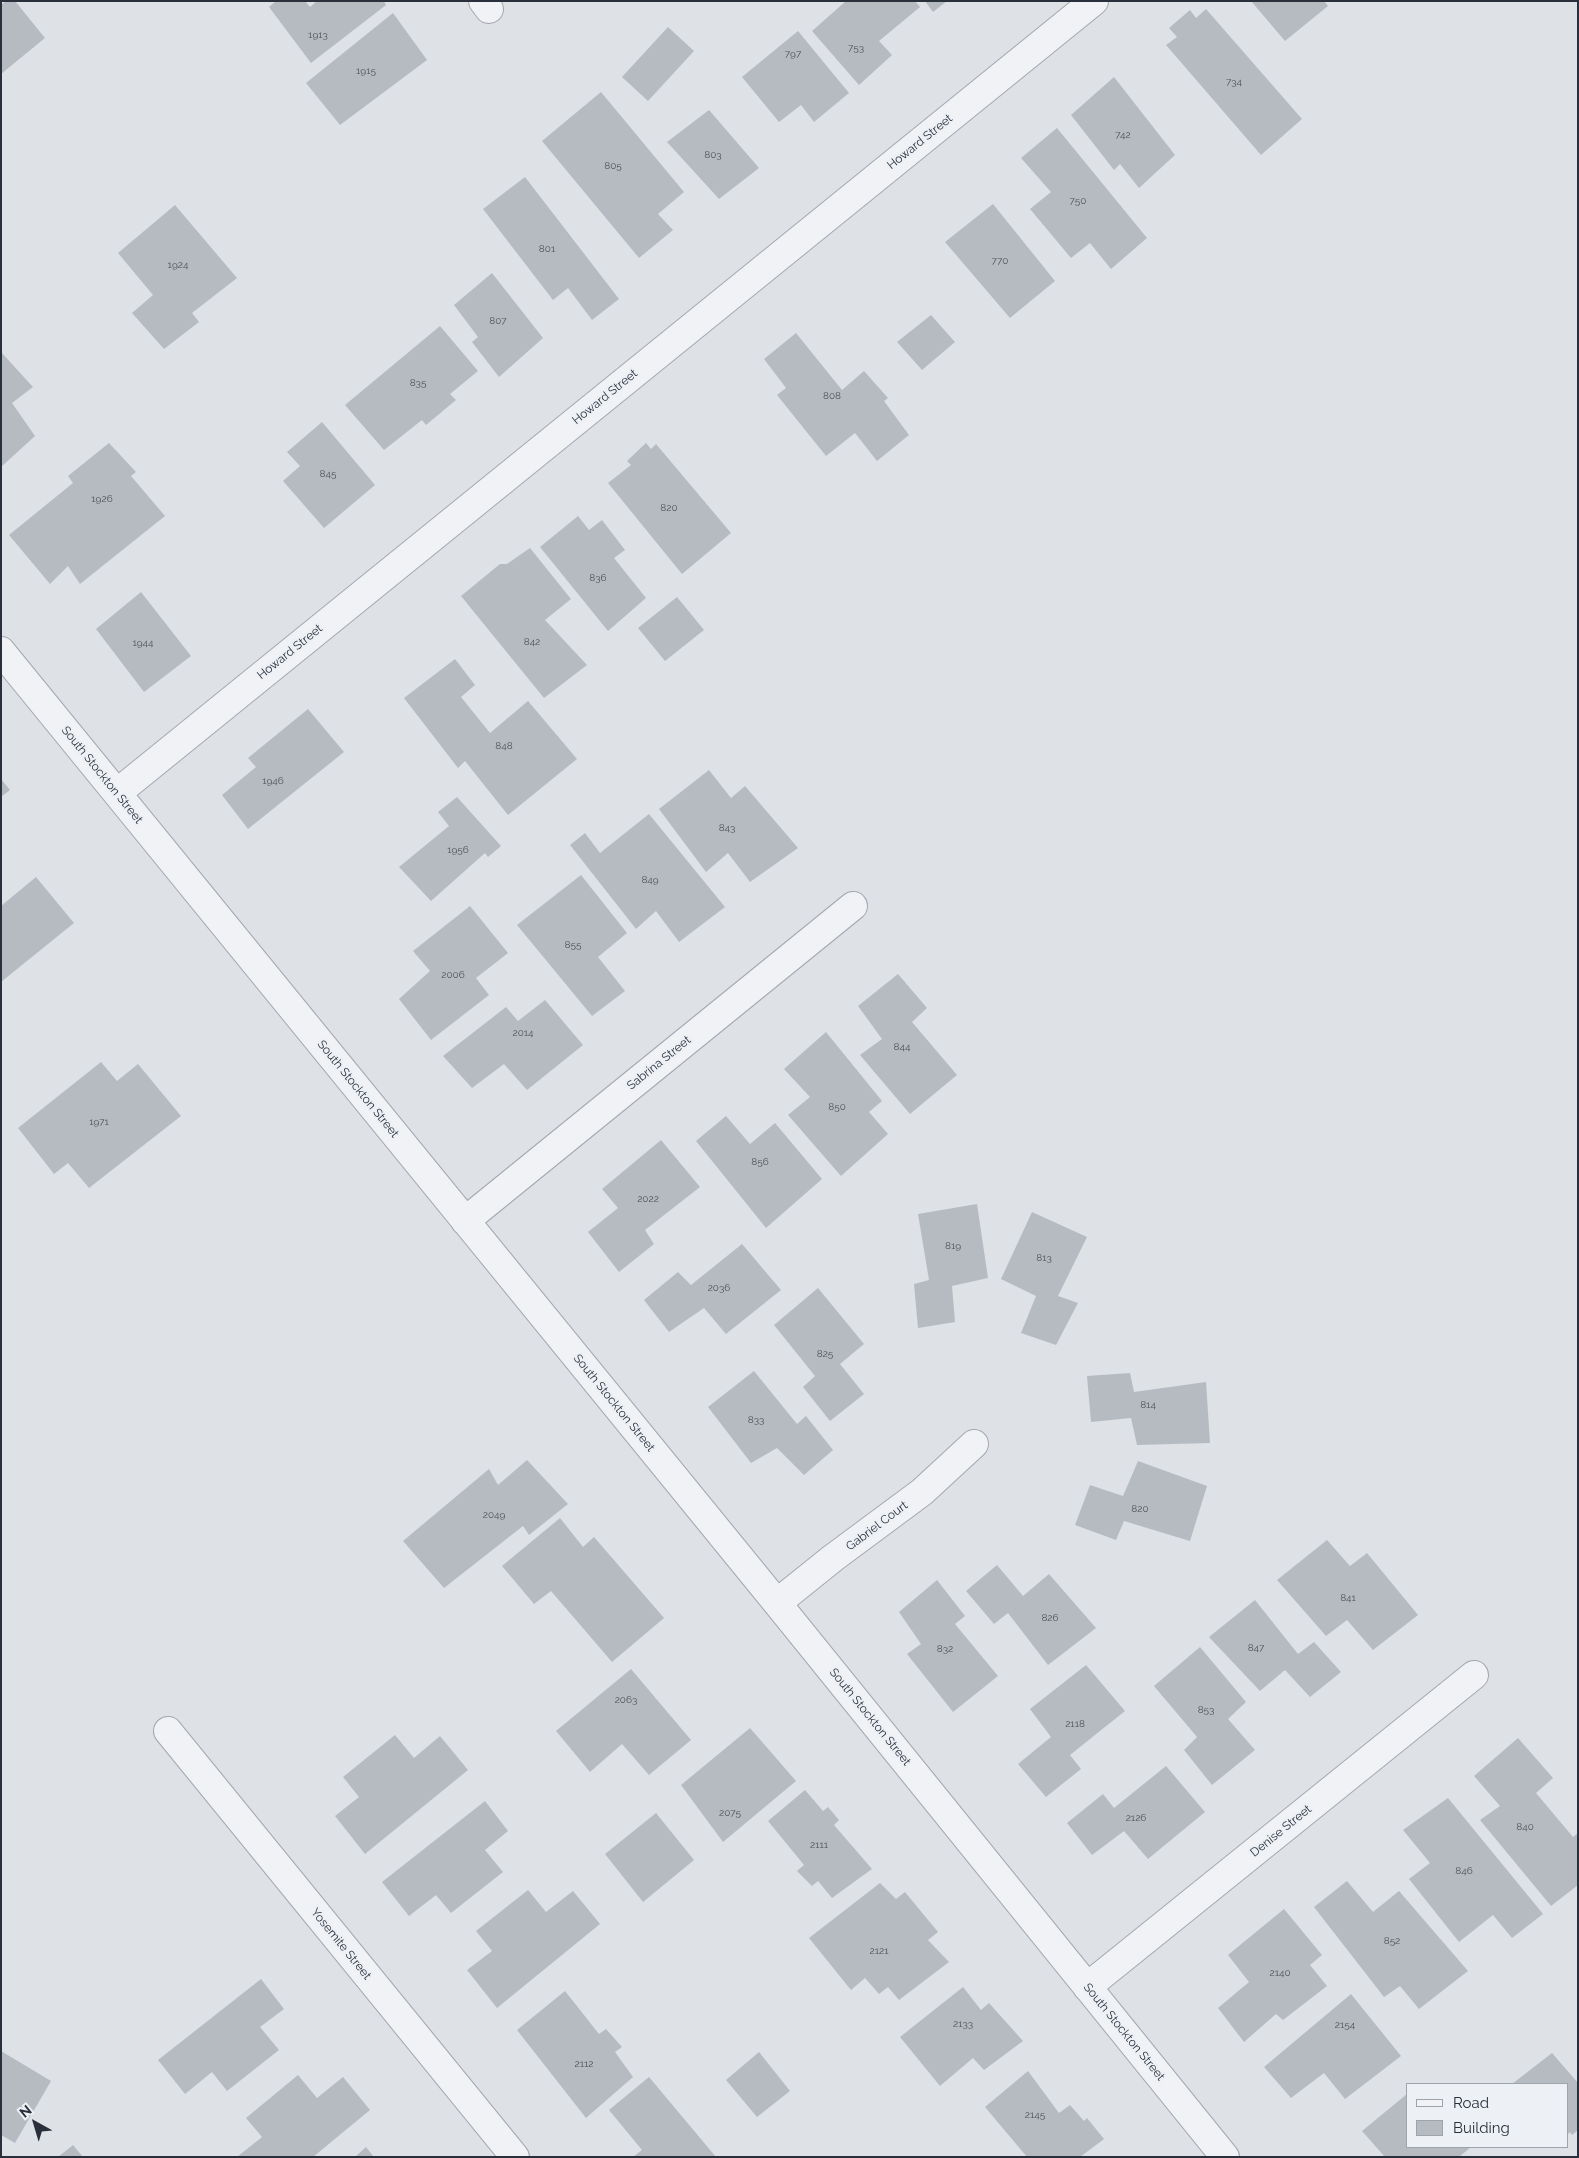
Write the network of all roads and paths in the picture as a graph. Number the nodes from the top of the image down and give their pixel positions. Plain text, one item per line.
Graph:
1 (1094, 1) edge
2 (1, 651) edge
3 (116, 793) junction
4 (853, 906) dead end
5 (465, 1220) junction
6 (974, 1444) dead end
7 (778, 1603) junction
8 (1474, 1675) dead end
9 (168, 1731) dead end
10 (1088, 1987) junction
11 (515, 2157) edge
12 (1225, 2157) edge

1 - 3 street, Howard Street
2 - 3 street, South Stockton Street
3 - 5 street, South Stockton Street
4 - 5 street, Sabrina Street
5 - 7 street, South Stockton Street
6 - 7 street, Gabriel Court
7 - 10 street, South Stockton Street
8 - 10 street, Denise Street
9 - 11 street, Yosemite Street
10 - 12 street, South Stockton Street

